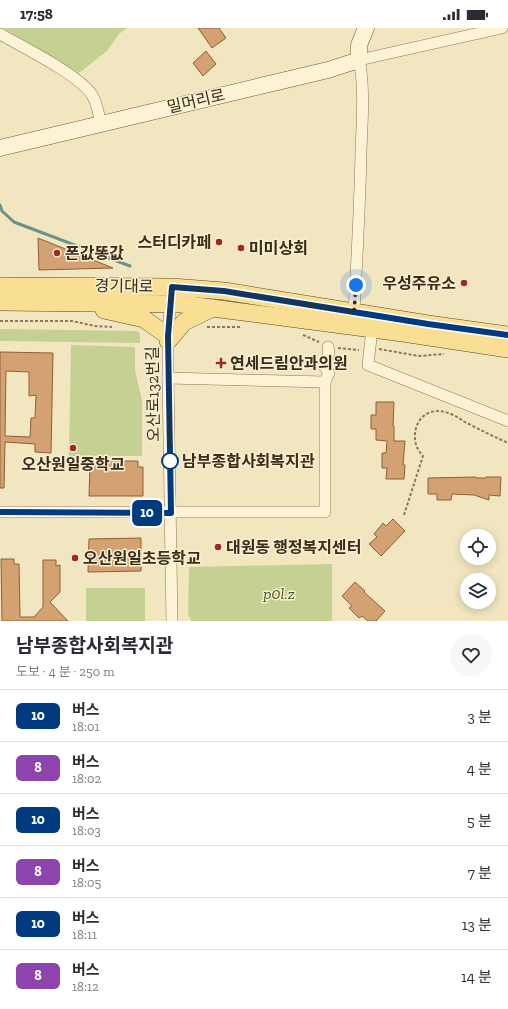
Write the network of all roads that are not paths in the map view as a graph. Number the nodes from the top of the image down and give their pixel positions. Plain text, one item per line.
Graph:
1 (366, 28) edge
2 (502, 28) edge
3 (0, 34) edge
4 (359, 60) junction
5 (101, 124) junction
6 (0, 148) edge
7 (0, 286) edge
8 (171, 295) junction
9 (0, 302) edge
10 (66, 302) junction
11 (213, 308) junction
12 (354, 312) junction
13 (372, 329) junction
14 (508, 335) edge
15 (168, 338) junction
16 (328, 347) road end
17 (508, 349) edge
18 (168, 378) junction
19 (326, 382) junction
20 (508, 421) edge
21 (0, 512) edge
22 (171, 513) junction
23 (172, 621) edge

1 - 4 main road
2 - 4 street
3 - 5 street
4 - 5 main road, 밀머리로
4 - 12 street
5 - 6 main road, 밀머리로
7 - 8 main road, 경기대로
8 - 10 main road, 경기대로
8 - 11 main road, 경기대로
8 - 12 main road, 경기대로
8 - 15 street, 오산로132번길
9 - 10 main road, 경기대로
10 - 15 main road
11 - 13 main road, 경기대로
11 - 15 main road
12 - 14 main road, 경기대로
13 - 17 main road, 경기대로
13 - 20 street
15 - 18 street, 오산로132번길
16 - 19 street
18 - 19 street
18 - 22 street, 오산로132번길
19 - 22 street
21 - 22 street
22 - 23 street, 오산로132번길

